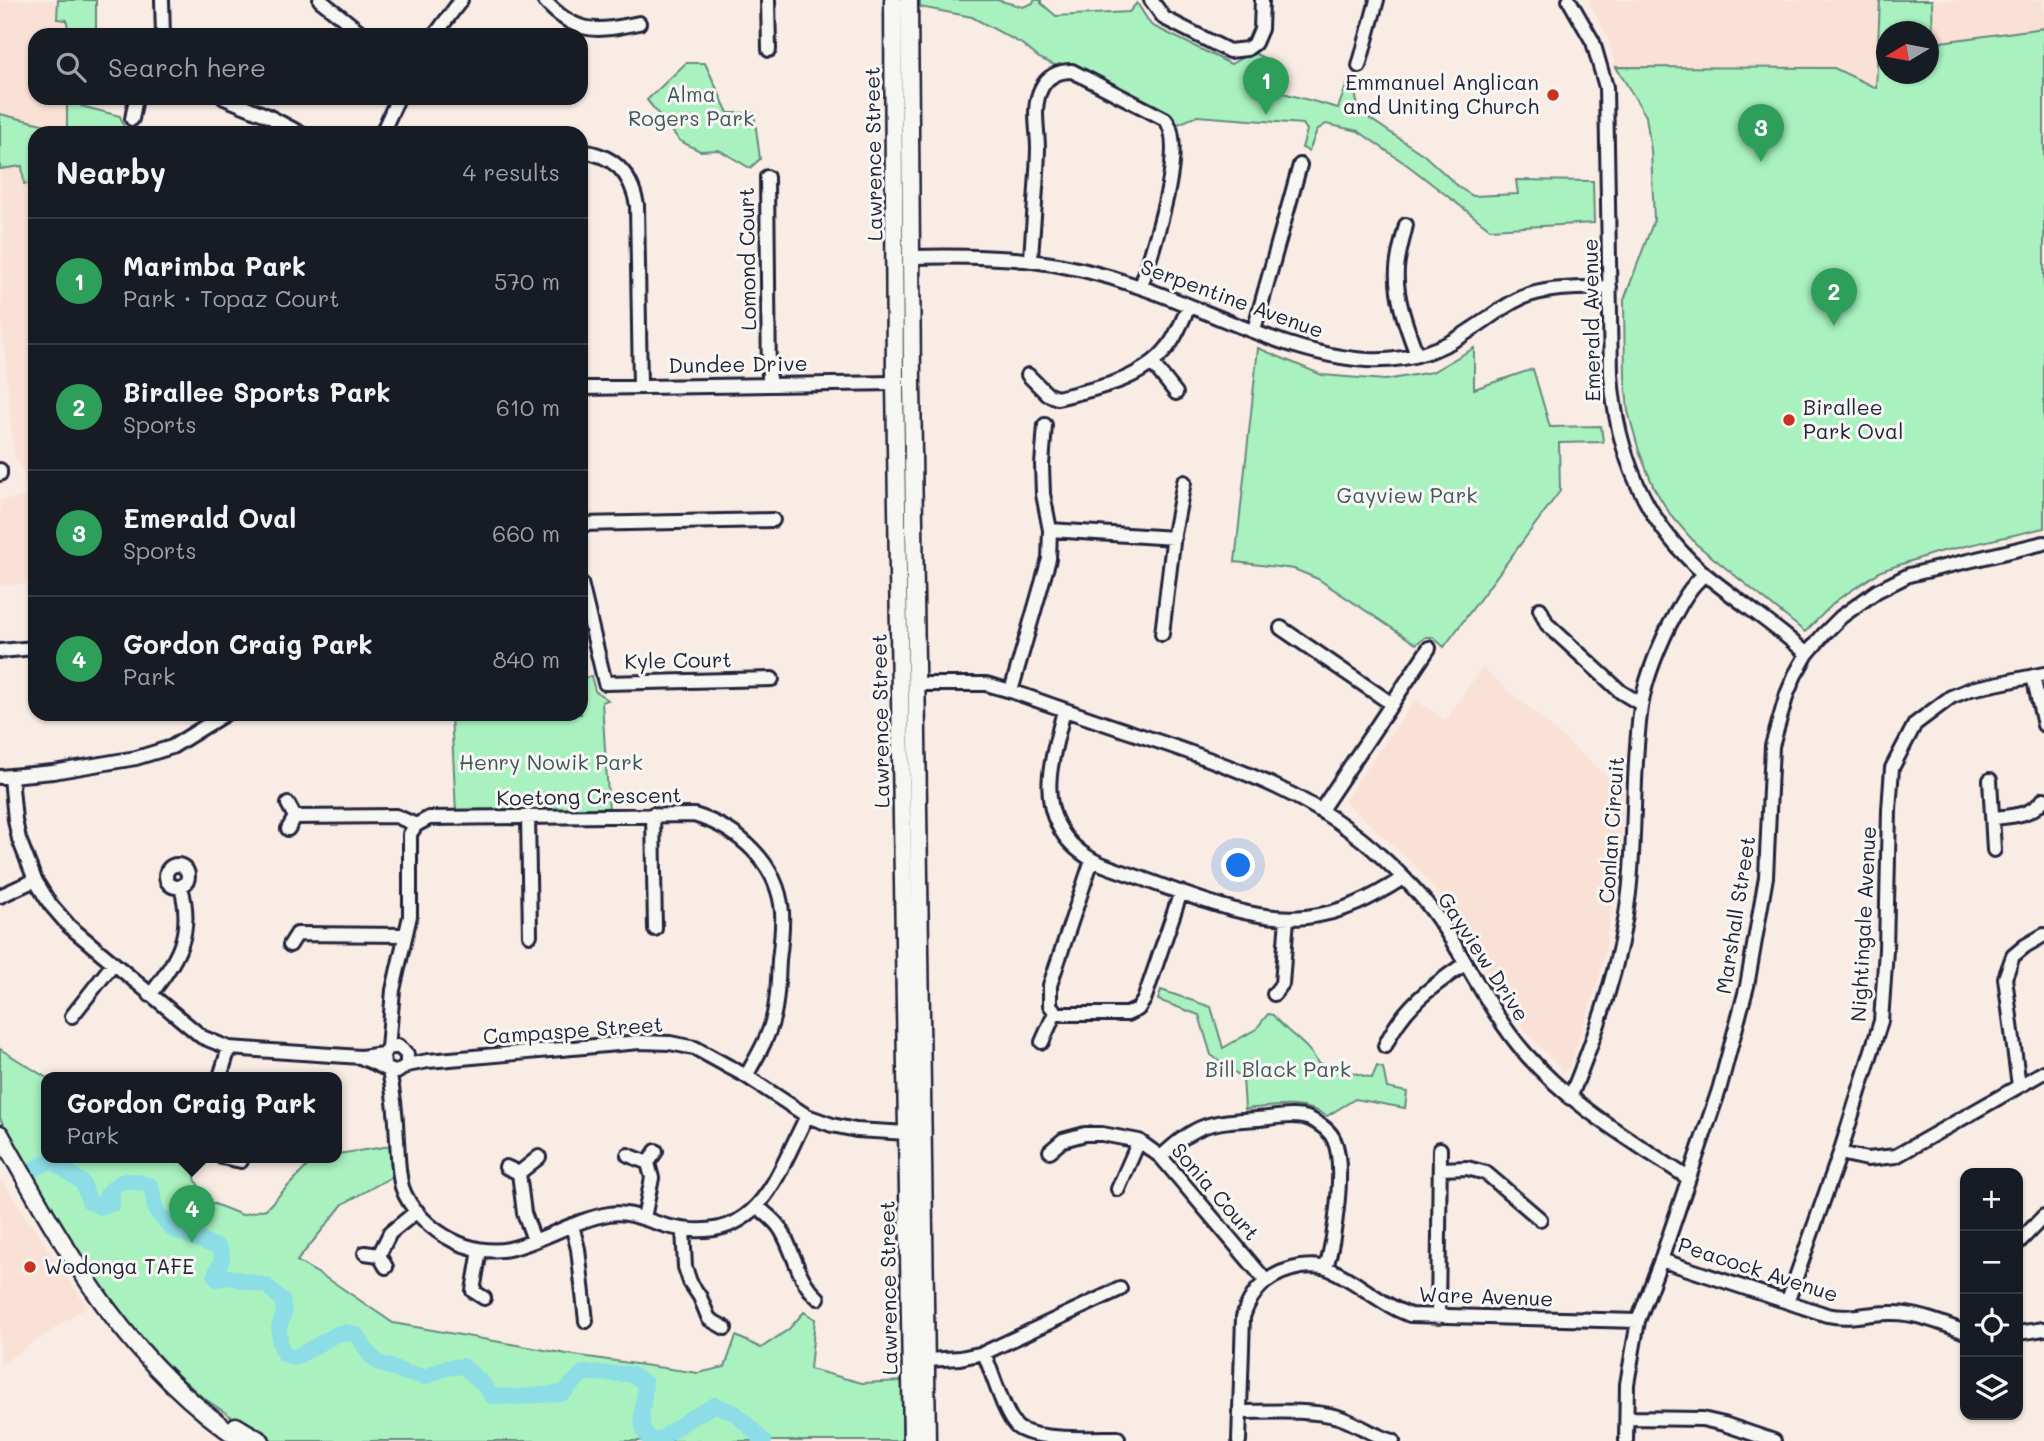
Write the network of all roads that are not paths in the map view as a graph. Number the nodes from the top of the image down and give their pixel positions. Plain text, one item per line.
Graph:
1 (162, 0) edge
2 (320, 0) edge
3 (461, 0) edge
4 (544, 0) edge
5 (768, 0) edge
6 (893, 0) edge
7 (909, 0) edge
8 (1151, 0) edge
9 (1262, 0) edge
10 (1377, 0) edge
11 (1569, 0) edge
12 (639, 23) dead end
13 (163, 28) edge
14 (355, 28) edge
15 (440, 28) edge
16 (584, 28) edge
17 (588, 28) edge
18 (769, 50) dead end
19 (1359, 66) dead end
20 (135, 105) edge
21 (241, 105) edge
22 (395, 105) edge
23 (132, 119) dead end
24 (287, 126) edge
25 (385, 126) edge
26 (588, 152) edge
27 (1300, 165) dead end
28 (767, 177) dead end
29 (1406, 225) dead end
30 (904, 257) junction
31 (1031, 259) junction
32 (1141, 287) junction
33 (1610, 287) junction
34 (1189, 306) junction
35 (1254, 330) junction
36 (1417, 355) junction
37 (1153, 364) junction
38 (1028, 375) dead end
39 (904, 383) junction
40 (769, 384) junction
41 (640, 386) junction
42 (588, 388) edge
43 (1176, 393) dead end
44 (1045, 425) dead end
45 (1184, 482) dead end
46 (773, 520) dead end
47 (588, 524) edge
48 (1049, 530) junction
49 (1174, 538) junction
50 (2044, 543) edge
51 (1704, 574) junction
52 (1540, 609) dead end
53 (588, 612) edge
54 (1281, 628) dead end
55 (1162, 634) dead end
56 (1429, 648) dead end
57 (28, 649) edge
58 (0, 651) edge
59 (1807, 654) junction
60 (2039, 675) edge
61 (772, 679) dead end
62 (909, 684) junction
63 (1011, 691) junction
64 (1392, 704) junction
65 (1641, 704) junction
66 (1064, 710) junction
67 (210, 721) edge
68 (2044, 725) edge
69 (5, 777) edge
70 (1990, 780) dead end
71 (2044, 799) edge
72 (288, 804) dead end
73 (1321, 810) junction
74 (653, 814) junction
75 (528, 816) junction
76 (295, 817) junction
77 (1993, 818) junction
78 (416, 825) junction
79 (288, 829) dead end
80 (1994, 850) dead end
81 (1092, 860) junction
82 (1403, 878) junction
83 (35, 880) junction
84 (181, 887) dead end
85 (1181, 892) junction
86 (0, 896) edge
87 (1287, 918) junction
88 (655, 929) dead end
89 (292, 934) dead end
90 (405, 935) junction
91 (530, 935) dead end
92 (2044, 935) edge
93 (1466, 963) junction
94 (113, 964) junction
95 (1274, 994) dead end
96 (150, 995) junction
97 (1055, 1013) junction
98 (72, 1016) dead end
99 (1042, 1042) dead end
100 (1385, 1046) dead end
101 (229, 1048) junction
102 (395, 1059) junction
103 (222, 1072) edge
104 (2044, 1072) edge
105 (746, 1076) junction
106 (2020, 1086) junction
107 (1570, 1098) junction
108 (807, 1116) junction
109 (916, 1133) junction
110 (0, 1134) edge
111 (1139, 1142) junction
112 (1440, 1149) dead end
113 (1050, 1151) dead end
114 (1840, 1153) junction
115 (628, 1155) dead end
116 (539, 1157) dead end
117 (1161, 1157) junction
118 (506, 1167) dead end
119 (1440, 1169) junction
120 (519, 1173) junction
121 (1688, 1178) junction
122 (1118, 1189) dead end
123 (758, 1207) junction
124 (417, 1211) junction
125 (2044, 1216) edge
126 (644, 1218) junction
127 (1540, 1219) dead end
128 (572, 1225) junction
129 (683, 1229) junction
130 (2023, 1238) edge
131 (534, 1240) junction
132 (480, 1250) junction
133 (365, 1253) dead end
134 (379, 1255) junction
135 (1661, 1260) junction
136 (386, 1267) dead end
137 (1326, 1268) junction
138 (1266, 1281) junction
139 (1120, 1289) dead end
140 (473, 1295) dead end
141 (818, 1298) dead end
142 (1788, 1300) junction
143 (1437, 1317) junction
144 (586, 1321) dead end
145 (1637, 1321) junction
146 (725, 1328) dead end
147 (2044, 1329) edge
148 (1960, 1330) edge
149 (2023, 1332) edge
150 (984, 1353) junction
151 (927, 1360) junction
152 (911, 1363) junction
153 (183, 1394) junction
154 (1239, 1412) junction
155 (1627, 1418) junction
156 (1118, 1438) dead end
157 (243, 1441) edge
158 (261, 1441) edge
159 (912, 1441) edge
160 (928, 1441) edge
161 (1239, 1441) edge
162 (1393, 1441) edge
163 (1626, 1441) edge
164 (1774, 1441) edge

1 - 13 street
2 - 14 street
3 - 15 street
4 - 16 street
5 - 18 street
6 - 30 main road, Lawrence Street
7 - 30 main road, Lawrence Street
8 - 9 street
10 - 19 street
11 - 33 street, Emerald Avenue
12 - 17 street
20 - 23 street
21 - 24 street
22 - 25 street
26 - 41 street
27 - 35 street
28 - 40 street, Lomond Court
29 - 36 street
30 - 31 street, Serpentine Avenue
30 - 39 main road, Lawrence Street
31 - 32 street, Serpentine Avenue
31 - 32 street
32 - 34 street, Serpentine Avenue
33 - 36 street, Serpentine Avenue
33 - 51 street, Emerald Avenue
34 - 35 street, Serpentine Avenue
34 - 37 street
35 - 36 street, Serpentine Avenue
37 - 38 street
37 - 43 street
39 - 40 street, Dundee Drive
39 - 62 main road, Lawrence Street
40 - 41 street, Dundee Drive
41 - 42 street, Dundee Drive
44 - 48 street
45 - 49 street
46 - 47 street
48 - 49 street
48 - 63 street
49 - 55 street
50 - 59 street, Marshall Street
51 - 59 street, Emerald Avenue
51 - 65 street, Conlan Circuit
52 - 65 street
53 - 61 street, Kyle Court
54 - 64 street
56 - 64 street
57 - 58 street
59 - 121 street, Marshall Street
60 - 68 street
60 - 114 street, Nightingale Avenue
62 - 63 street, Gayview Drive
62 - 109 main road, Lawrence Street
63 - 66 street, Gayview Drive
64 - 73 street
65 - 107 street, Conlan Circuit
66 - 73 street, Gayview Drive
66 - 81 street
67 - 69 street
69 - 83 street, Campaspe Street
70 - 77 street
71 - 77 street
72 - 76 street
73 - 82 street, Gayview Drive
74 - 75 street, Koetong Crescent
74 - 88 street
74 - 105 street, Koetong Crescent
75 - 78 street, Koetong Crescent
75 - 91 street
76 - 78 street
76 - 79 street
77 - 80 street
78 - 90 street
81 - 85 street
81 - 97 street
82 - 87 street
82 - 93 street, Gayview Drive
83 - 86 street
83 - 94 street, Campaspe Street
84 - 96 street
85 - 87 street
85 - 97 street
87 - 95 street
89 - 90 street
90 - 102 street
92 - 106 street
93 - 100 street
93 - 107 street, Gayview Drive
94 - 96 street, Campaspe Street
94 - 98 street
96 - 101 street, Campaspe Street
97 - 99 street
101 - 102 street, Campaspe Street
101 - 103 street
102 - 105 street, Campaspe Street
102 - 124 street
104 - 106 street
105 - 108 street, Campaspe Street
106 - 114 street
107 - 121 street, Gayview Drive
108 - 109 street, Campaspe Street
108 - 123 street
109 - 151 main road, Lawrence Street
109 - 152 main road, Lawrence Street
110 - 153 main road
111 - 113 street, Sonia Court
111 - 117 street, Sonia Court
111 - 122 street
112 - 119 street
114 - 142 street, Nightingale Avenue
115 - 126 street
116 - 120 street
117 - 137 street
117 - 138 street, Sonia Court
118 - 120 street
119 - 127 street
119 - 143 street
120 - 131 street
121 - 135 street, Marshall Street
123 - 129 street
123 - 141 street
124 - 132 street
124 - 134 street
125 - 130 street
126 - 128 street
126 - 129 street
128 - 131 street
128 - 144 street
129 - 146 street
131 - 132 street
132 - 140 street
133 - 134 street
134 - 136 street
135 - 142 street, Peacock Avenue
135 - 145 street, Marshall Street
137 - 138 street
137 - 143 street, Ware Avenue
138 - 154 street
139 - 150 street
142 - 148 street, Peacock Avenue
143 - 145 street, Ware Avenue
145 - 155 street, Marshall Street
147 - 149 street
150 - 151 street
150 - 156 street
151 - 152 main road
151 - 160 main road, Lawrence Street
152 - 159 main road, Lawrence Street
153 - 157 main road
153 - 158 main road
154 - 161 street
154 - 162 street
155 - 163 street, Marshall Street
155 - 164 street

